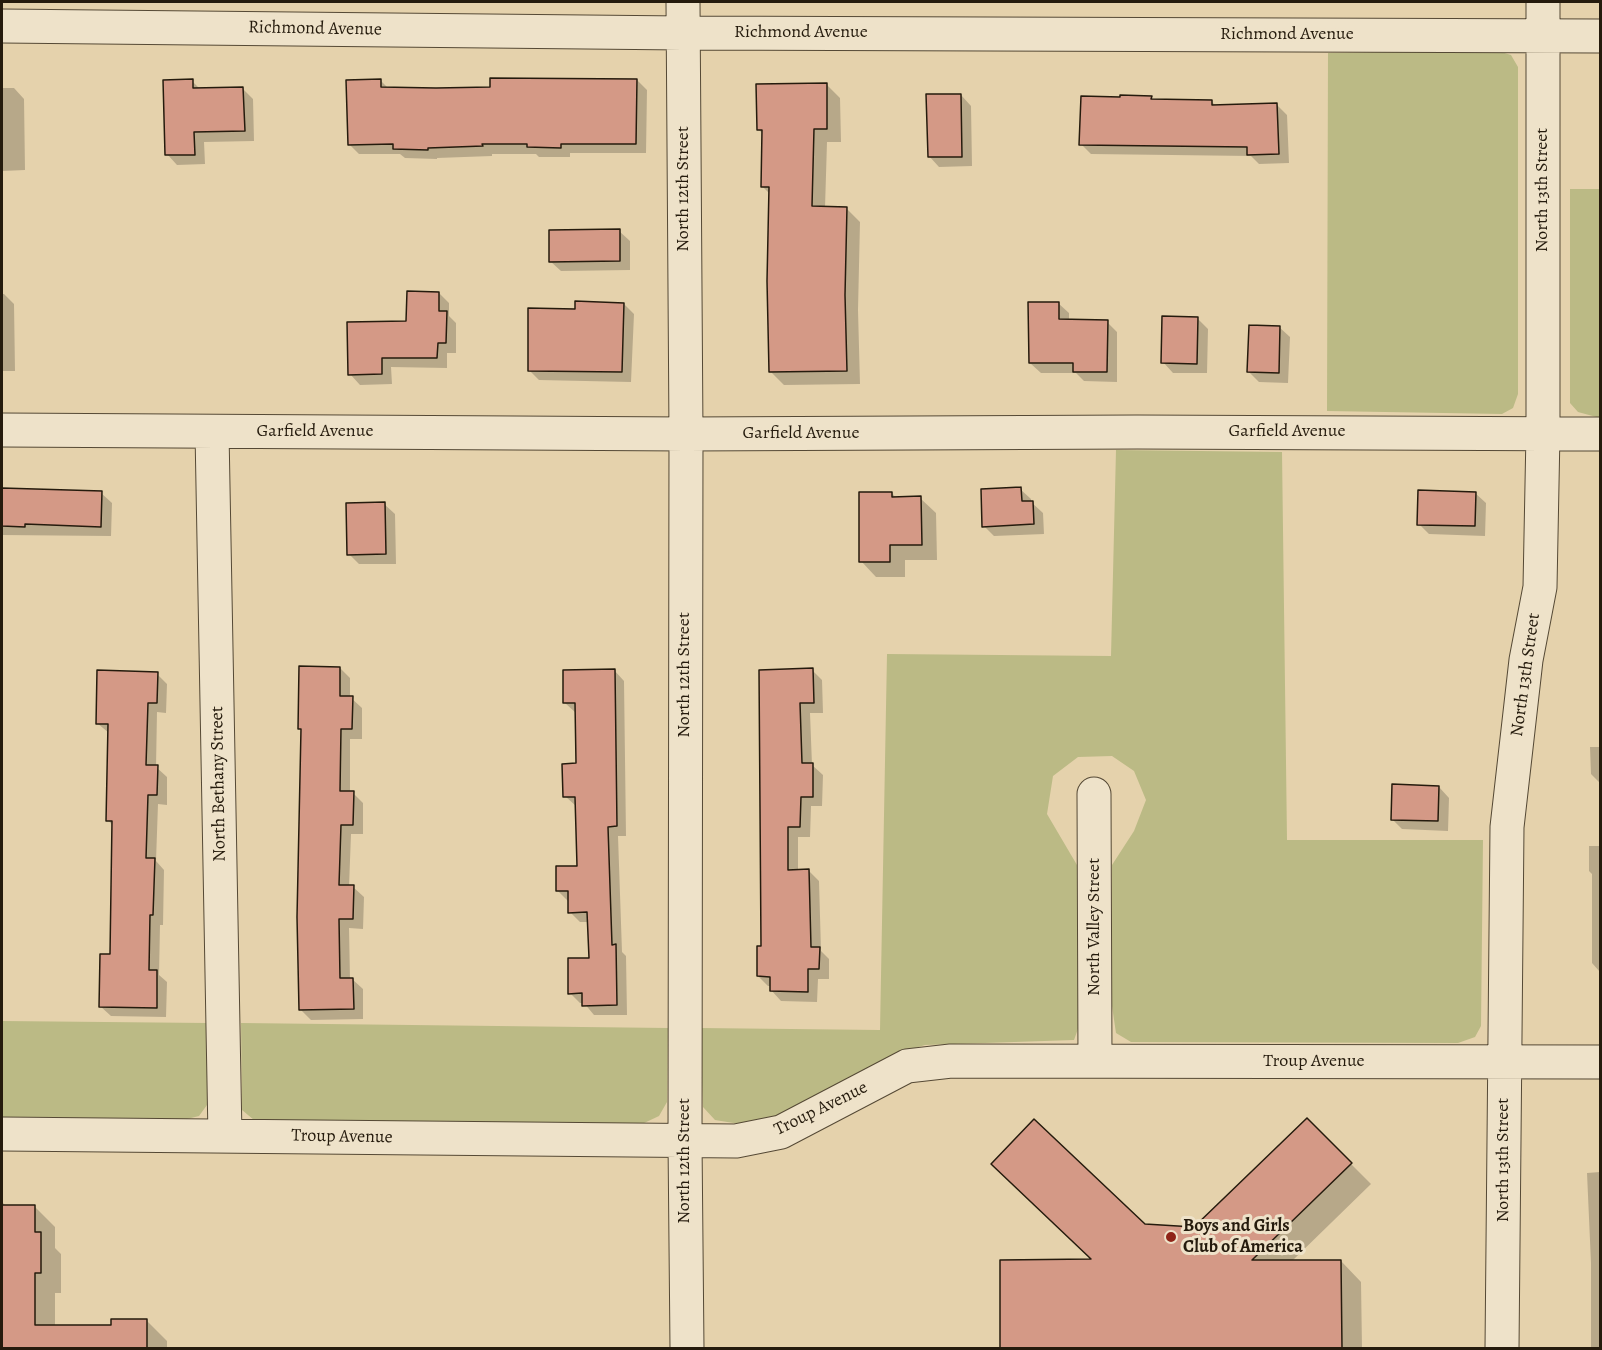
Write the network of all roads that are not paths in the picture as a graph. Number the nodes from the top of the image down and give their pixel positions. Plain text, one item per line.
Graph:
1 (1543, 2) edge
2 (683, 17) edge
3 (2, 26) edge
4 (1543, 35) junction
5 (1600, 36) edge
6 (2, 430) edge
7 (212, 432) junction
8 (686, 434) junction
9 (1543, 434) junction
10 (1600, 434) edge
11 (1094, 794) dead end
12 (1095, 1061) junction
13 (1505, 1062) junction
14 (1600, 1062) edge
15 (2, 1134) edge
16 (225, 1136) junction
17 (685, 1141) junction
18 (687, 1348) edge
19 (1502, 1348) edge

1 - 4 street, North 13th Street
2 - 3 street, Richmond Avenue
2 - 4 street, Richmond Avenue
2 - 8 street, North 12th Street
4 - 5 street, Richmond Avenue
4 - 9 street, North 13th Street
6 - 7 street, Garfield Avenue
7 - 8 street, Garfield Avenue
7 - 16 street, North Bethany Street
8 - 9 street, Garfield Avenue
8 - 17 street, North 12th Street
9 - 10 street, Garfield Avenue
9 - 13 street, North 13th Street
11 - 12 street, North Valley Street
12 - 13 street, Troup Avenue
12 - 17 street, Troup Avenue
13 - 14 street, Troup Avenue
13 - 19 street, North 13th Street
15 - 16 street, Troup Avenue
16 - 17 street, Troup Avenue
17 - 18 street, North 12th Street

